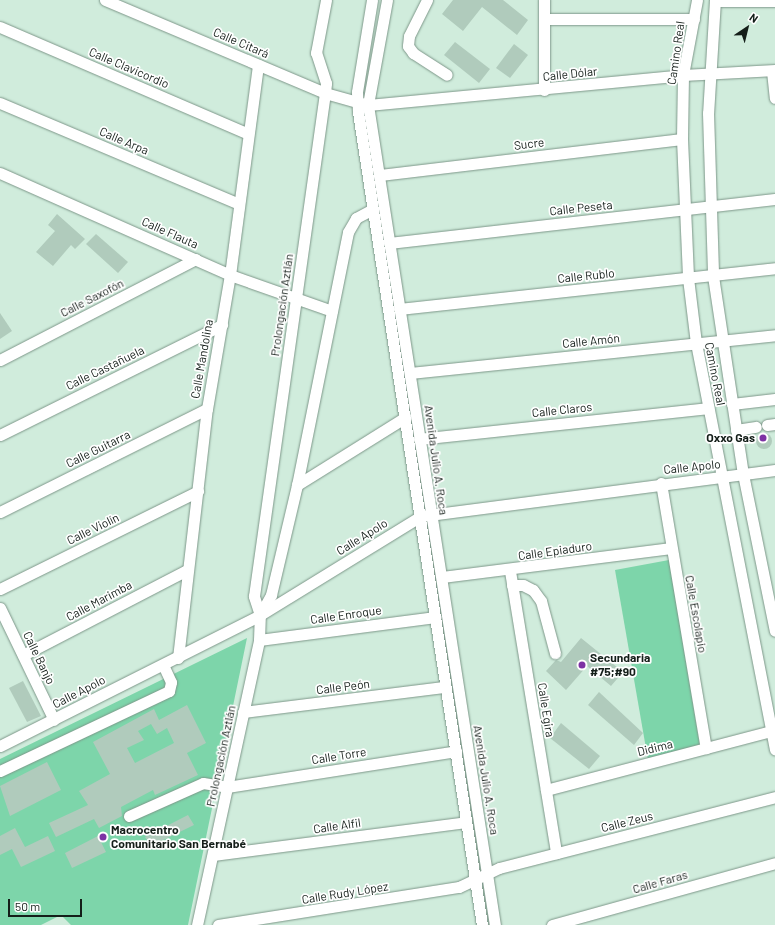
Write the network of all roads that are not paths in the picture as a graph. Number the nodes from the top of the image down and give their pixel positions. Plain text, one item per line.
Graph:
1 (105, 0) edge
2 (326, 0) edge
3 (372, 0) edge
4 (387, 0) edge
5 (427, 0) edge
6 (544, 0) edge
7 (697, 0) edge
8 (715, 1) edge
9 (775, 1) edge
10 (544, 19) junction
11 (694, 19) junction
12 (0, 27) edge
13 (258, 65) junction
14 (774, 70) edge
15 (683, 74) junction
16 (709, 74) junction
17 (447, 76) dead end
18 (544, 90) junction
19 (325, 93) junction
20 (775, 98) edge
21 (0, 103) edge
22 (362, 104) junction
23 (248, 134) junction
24 (682, 139) junction
25 (0, 172) edge
26 (380, 175) junction
27 (775, 199) edge
28 (239, 204) junction
29 (710, 207) junction
30 (373, 210) junction
31 (684, 210) junction
32 (390, 243) junction
33 (196, 259) junction
34 (775, 268) edge
35 (230, 275) junction
36 (713, 276) junction
37 (688, 278) junction
38 (296, 300) junction
39 (399, 309) junction
40 (332, 311) junction
41 (222, 325) junction
42 (775, 335) edge
43 (721, 341) junction
44 (696, 344) junction
45 (0, 360) edge
46 (410, 373) junction
47 (775, 399) edge
48 (732, 404) junction
49 (708, 408) junction
50 (207, 409) junction
51 (406, 418) junction
52 (756, 427) dead end
53 (736, 430) junction
54 (0, 435) edge
55 (419, 439) junction
56 (775, 470) edge
57 (743, 474) junction
58 (723, 477) junction
59 (661, 483) junction
60 (297, 485) junction
61 (198, 491) junction
62 (0, 512) edge
63 (426, 515) junction
64 (671, 548) junction
65 (187, 570) junction
66 (510, 571) junction
67 (442, 577) junction
68 (512, 585) junction
69 (0, 589) edge
70 (0, 608) edge
71 (260, 615) junction
72 (436, 616) junction
73 (775, 631) edge
74 (259, 640) junction
75 (555, 653) dead end
76 (23, 655) junction
77 (178, 658) junction
78 (163, 665) junction
79 (445, 687) junction
80 (243, 712) junction
81 (54, 720) junction
82 (772, 731) junction
83 (0, 746) edge
84 (706, 748) junction
85 (775, 749) edge
86 (456, 751) junction
87 (0, 771) edge
88 (227, 787) junction
89 (546, 790) junction
90 (775, 797) edge
91 (129, 816) dead end
92 (466, 822) junction
93 (556, 853) junction
94 (213, 855) junction
95 (775, 863) edge
96 (487, 875) junction
97 (475, 881) junction
98 (198, 925) edge
99 (218, 925) edge
100 (482, 925) edge
101 (495, 925) edge
102 (552, 925) edge

1 - 13 street, Calle Citará
2 - 19 street, Prolongación Aztlán
3 - 22 street, Avenida Julio A. Roca
4 - 22 street, Avenida Julio A. Roca
5 - 17 street
6 - 10 street
7 - 11 street, Camino Real
8 - 9 street
8 - 16 street, Camino Real
10 - 11 street
10 - 18 street
11 - 15 street, Camino Real
12 - 23 street, Calle Clavicordio
13 - 19 street, Calle Citará
13 - 23 street, Calle Mandolina
14 - 16 street, Calle Dólar
14 - 20 street
15 - 16 street, Calle Dólar
15 - 18 street, Calle Dólar
15 - 24 street, Camino Real
16 - 29 street, Camino Real
18 - 22 street, Calle Dólar
19 - 22 street, Calle Citará
19 - 38 street, Prolongación Aztlán
21 - 28 street, Calle Arpa
22 - 26 street, Avenida Julio A. Roca
22 - 30 street, Avenida Julio A. Roca
23 - 28 street, Calle Mandolina
24 - 26 street, Sucre
24 - 31 street, Camino Real
25 - 33 street, Calle Flauta
26 - 32 street, Avenida Julio A. Roca
27 - 29 street, Calle Peseta
28 - 35 street, Calle Mandolina
29 - 31 street, Calle Peseta
29 - 36 street, Camino Real
30 - 40 street, Prolongación Aztlán
30 - 51 street, Avenida Julio A. Roca
31 - 32 street, Calle Peseta
31 - 37 street, Camino Real
32 - 39 street, Avenida Julio A. Roca
33 - 35 street, Calle Flauta
33 - 45 street, Calle Saxofón
34 - 36 street, Calle Rublo
35 - 38 street, Calle Flauta
35 - 41 street, Calle Mandolina
36 - 37 street, Calle Rublo
36 - 43 street, Camino Real
37 - 39 street, Calle Rublo
37 - 44 street, Camino Real
38 - 40 street, Calle Flauta
38 - 71 street, Prolongación Aztlán
39 - 46 street, Avenida Julio A. Roca
40 - 60 street, Prolongación Aztlán
41 - 50 street, Calle Mandolina
41 - 54 street, Calle Castañuela
42 - 43 street, Calle Amón
43 - 44 street, Calle Amón
43 - 48 street, Camino Real
44 - 46 street, Calle Amón
44 - 49 street, Camino Real
46 - 55 street, Avenida Julio A. Roca
47 - 48 street
48 - 53 street, Camino Real
49 - 55 street, Calle Claros
49 - 58 street, Camino Real
50 - 61 street, Calle Mandolina
50 - 62 street, Calle Guitarra
51 - 60 street
51 - 63 street, Avenida Julio A. Roca
52 - 53 street
53 - 57 street, Camino Real
55 - 63 street, Avenida Julio A. Roca
56 - 57 street, Calle Apolo
57 - 58 street, Calle Apolo
57 - 73 street, Camino Real
58 - 59 street, Calle Apolo
58 - 82 street, Camino Real
59 - 63 street, Calle Apolo
59 - 64 street, Calle Escolapio
60 - 71 street, Prolongación Aztlán
61 - 65 street, Calle Mandolina
61 - 69 street, Calle Violín
63 - 67 street, Avenida Julio A. Roca
63 - 71 street, Calle Apolo
63 - 72 street, Avenida Julio A. Roca
64 - 66 street, Calle Epiaduro
64 - 84 street, Calle Escolapio
65 - 76 street, Calle Marimba
65 - 77 street, Calle Mandolina
66 - 67 street, Calle Epiaduro
66 - 68 street, Calle Egira
67 - 96 street, Avenida Julio A. Roca
68 - 75 street
68 - 89 street, Calle Egira
70 - 76 street, Calle Banjo
71 - 74 street, Prolongación Aztlán
71 - 77 street, Calle Apolo
72 - 74 street, Calle Enroque
72 - 79 street, Avenida Julio A. Roca
74 - 80 street, Prolongación Aztlán
76 - 81 street, Calle Banjo
77 - 78 street, Calle Apolo
78 - 81 street, Calle Apolo
78 - 87 street
79 - 80 street, Calle Peón
79 - 86 street, Avenida Julio A. Roca
80 - 88 street, Prolongación Aztlán
81 - 83 street, Calle Apolo
82 - 84 street, Didima
82 - 85 street, Camino Real
84 - 89 street, Didima
86 - 88 street, Calle Torre
86 - 92 street, Avenida Julio A. Roca
88 - 91 street, Calle Torre
88 - 94 street, Prolongación Aztlán
89 - 93 street, Calle Egira
90 - 93 street, Calle Zeus
92 - 94 street, Calle Alfil
92 - 97 street, Avenida Julio A. Roca
93 - 96 street, Calle Zeus
94 - 98 street, Prolongación Aztlán
95 - 102 street, Calle Faras
96 - 97 street, Calle Rudy López
96 - 101 street, Avenida Julio A. Roca
97 - 99 street, Calle Rudy López
97 - 100 street, Avenida Julio A. Roca

